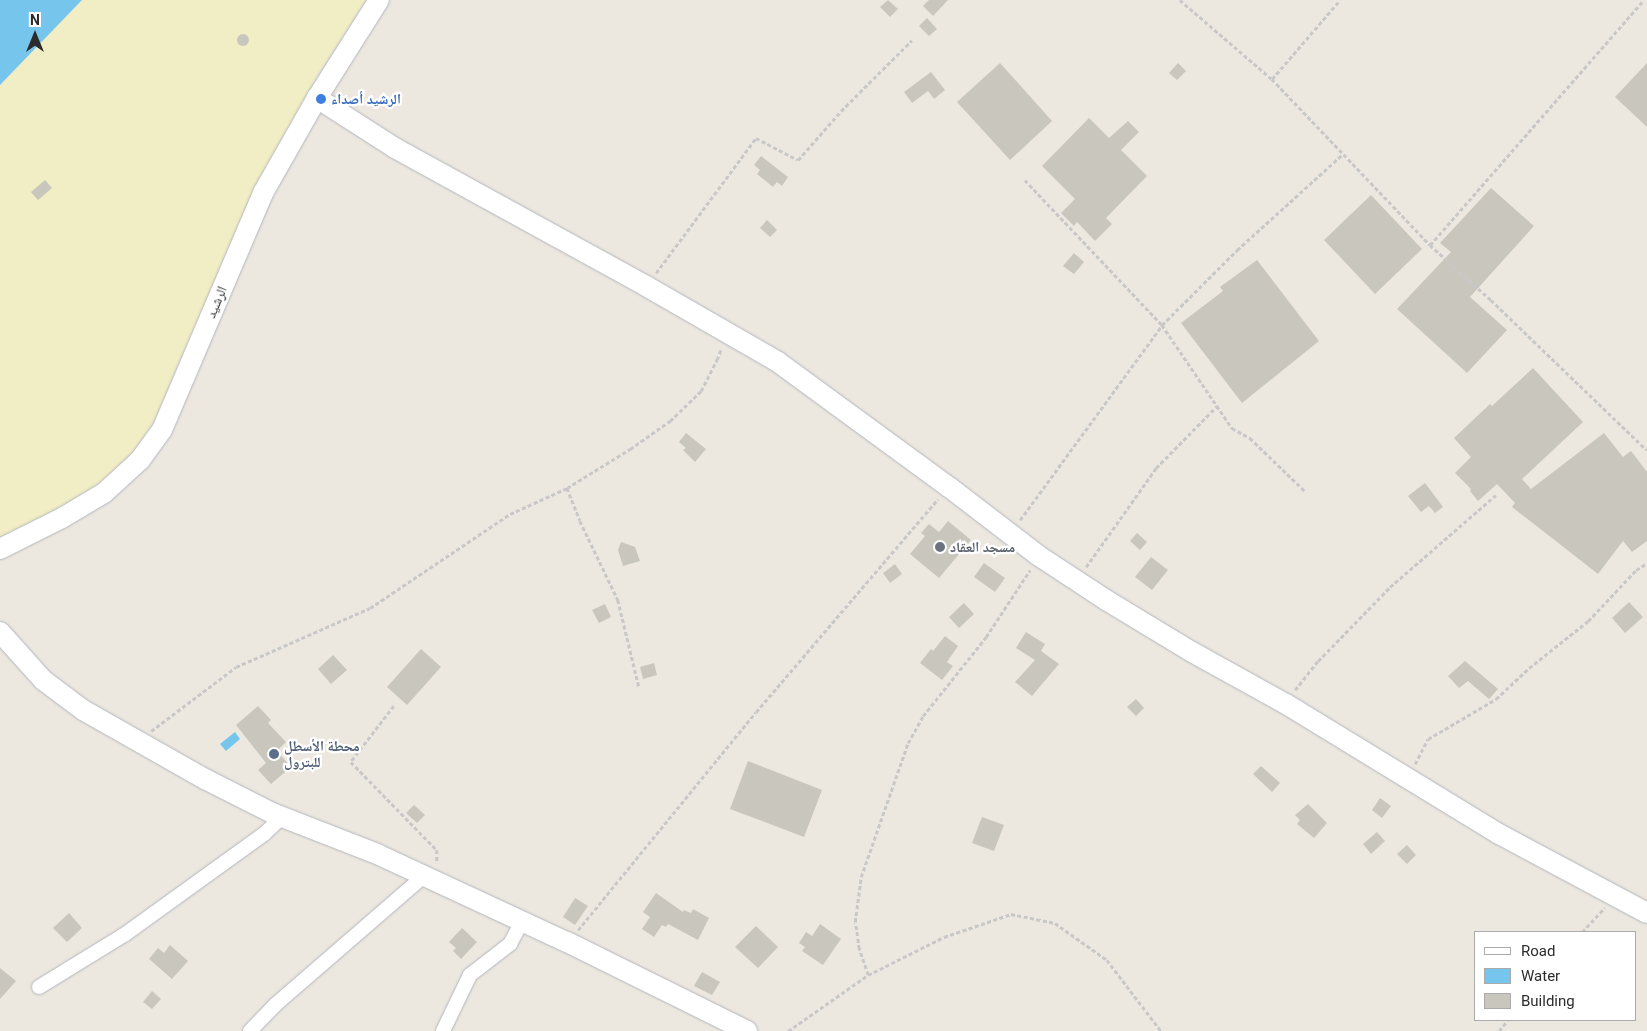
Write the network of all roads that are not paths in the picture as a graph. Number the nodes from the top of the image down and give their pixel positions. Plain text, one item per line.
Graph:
1 (379, 0) edge
2 (317, 98) junction
3 (0, 549) edge
4 (0, 632) edge
5 (282, 817) junction
6 (430, 879) junction
7 (1647, 912) edge
8 (522, 921) junction
9 (39, 987) dead end
10 (250, 1031) edge
11 (443, 1031) edge
12 (747, 1031) edge

1 - 2 main road, الرشيد
2 - 3 main road, الرشيد
2 - 7 main road
4 - 5 main road
5 - 6 main road
5 - 9 street
6 - 8 main road
6 - 10 street
8 - 11 street
8 - 12 main road

